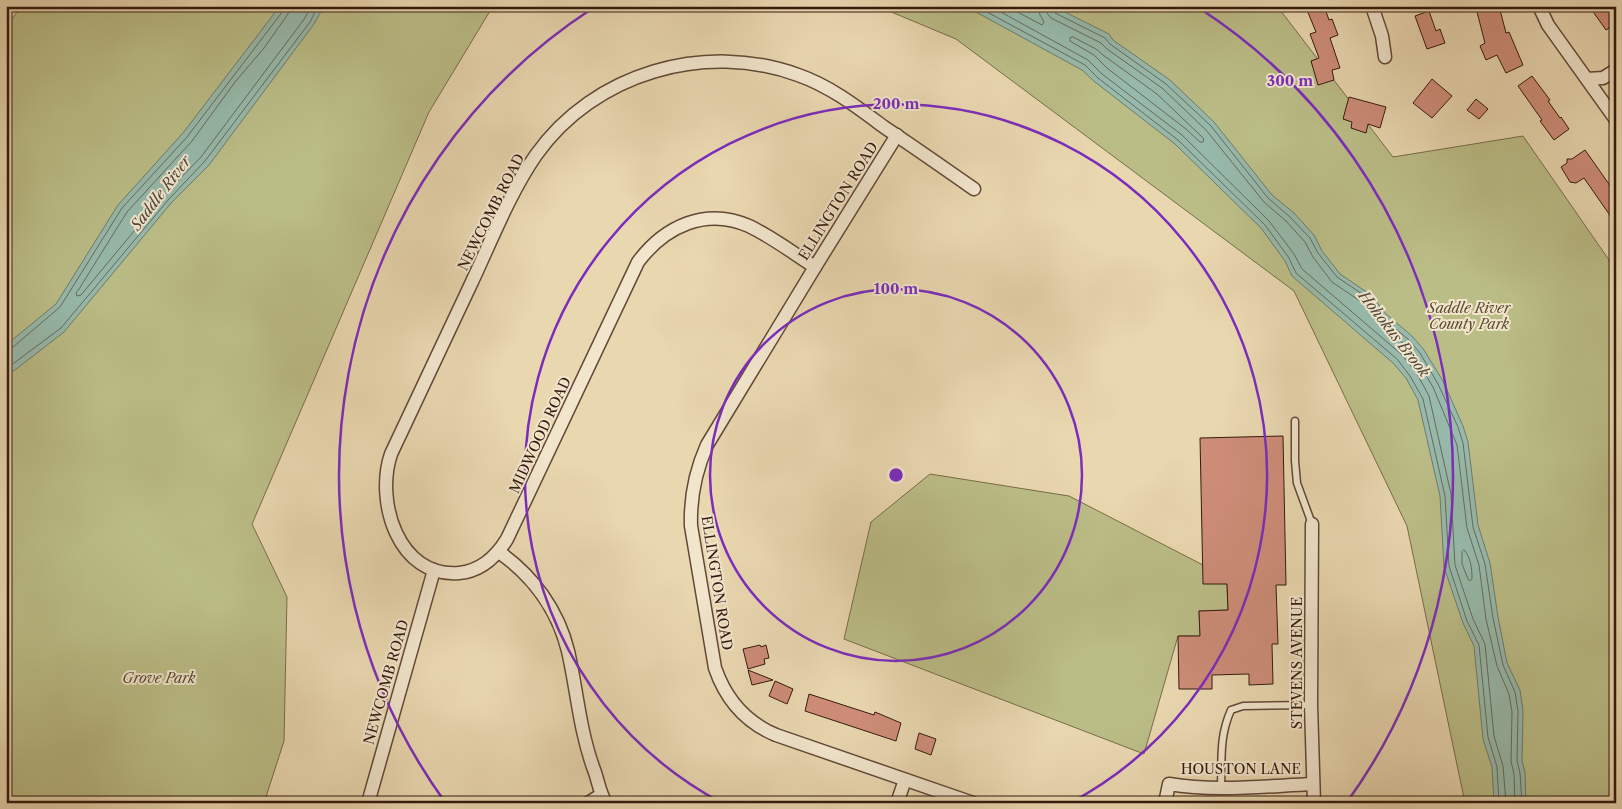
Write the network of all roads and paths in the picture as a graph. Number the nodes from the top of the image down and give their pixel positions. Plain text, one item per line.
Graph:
1 (1372, 6) edge
2 (1539, 6) edge
3 (1385, 57) dead end
4 (1616, 70) edge
5 (1587, 79) junction
6 (1616, 120) edge
7 (897, 135) junction
8 (974, 189) dead end
9 (815, 267) junction
10 (1295, 421) dead end
11 (1312, 524) joint
12 (499, 552) junction
13 (434, 570) junction
14 (1311, 705) junction
15 (905, 780) junction
16 (1313, 784) junction
17 (1221, 787) junction
18 (603, 799) edge
19 (368, 803) edge
20 (588, 803) edge
21 (897, 803) edge
22 (974, 803) edge
23 (1165, 803) edge
24 (1314, 803) edge

1 - 3 street
2 - 5 street
4 - 5 street
5 - 6 street
7 - 8 street, NEWCOMB ROAD
7 - 9 street, ELLINGTON ROAD
7 - 13 street, NEWCOMB ROAD
9 - 12 street, MIDWOOD ROAD
9 - 15 street, ELLINGTON ROAD
10 - 11 lane
11 - 14 street, STEVENS AVENUE
12 - 13 street, NEWCOMB ROAD
12 - 18 street
13 - 19 street, NEWCOMB ROAD
14 - 16 street, STEVENS AVENUE
14 - 17 lane
15 - 21 street
15 - 22 street, ELLINGTON ROAD
16 - 17 street, HOUSTON LANE
16 - 24 street, STEVENS AVENUE
17 - 23 street, HOUSTON LANE
18 - 20 street

